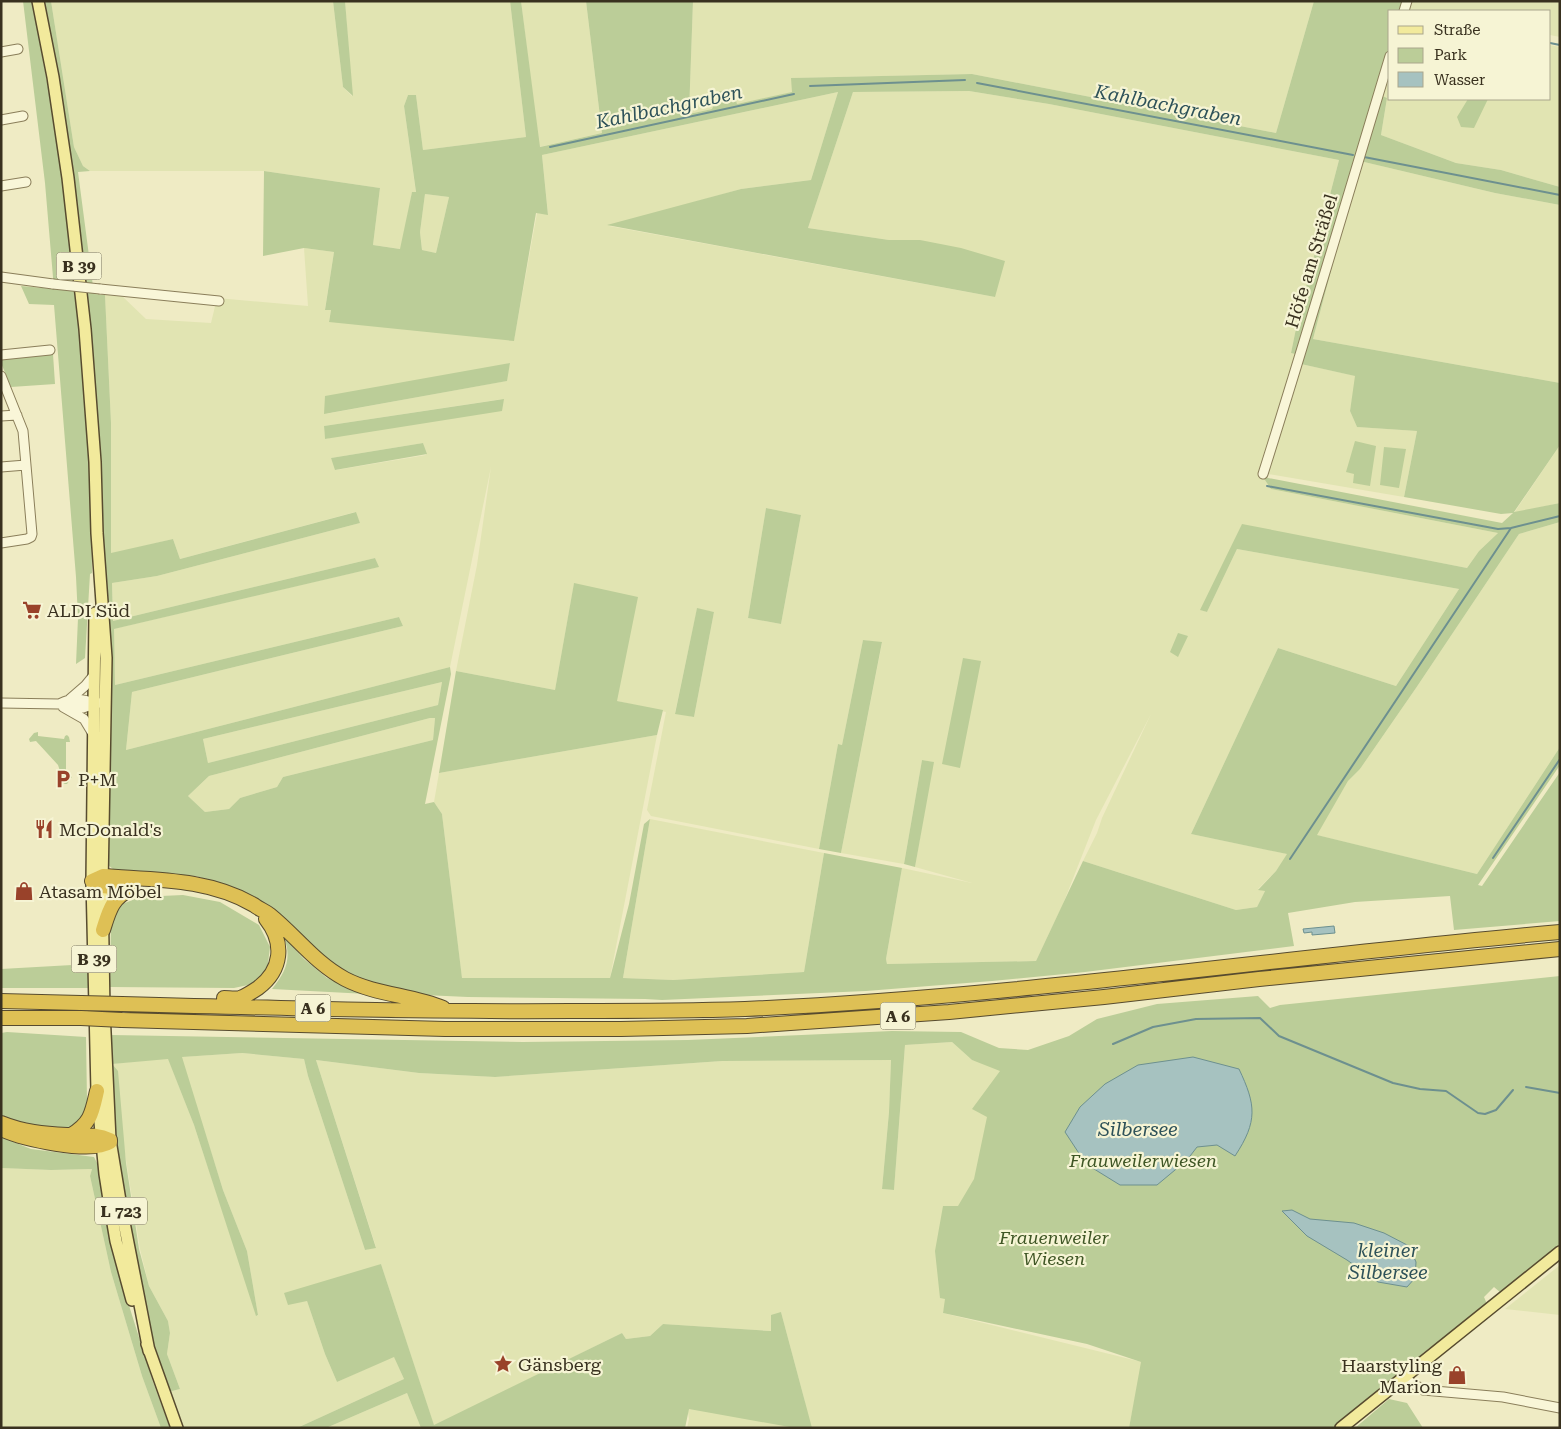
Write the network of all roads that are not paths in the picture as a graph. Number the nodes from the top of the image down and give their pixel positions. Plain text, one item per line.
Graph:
1 (38, 1) edge
2 (18, 49) dead end
3 (1, 52) edge
4 (1388, 63) edge
5 (23, 116) dead end
6 (1, 120) edge
7 (26, 182) dead end
8 (1, 186) edge
9 (1, 277) edge
10 (218, 301) dead end
11 (50, 350) dead end
12 (1, 355) edge
13 (1, 376) edge
14 (17, 415) junction
15 (1, 416) edge
16 (26, 465) junction
17 (1, 467) edge
18 (1263, 474) dead end
19 (97, 533) junction
20 (1, 543) edge
21 (94, 675) junction
22 (70, 699) junction
23 (101, 702) junction
24 (1, 703) edge
25 (59, 704) junction
26 (94, 736) junction
27 (99, 881) junction
28 (177, 881) junction
29 (131, 890) junction
30 (258, 908) junction
31 (103, 930) junction
32 (1560, 932) edge
33 (1560, 949) edge
34 (1, 1001) edge
35 (175, 1005) junction
36 (451, 1011) junction
37 (1, 1018) edge
38 (24, 1019) junction
39 (1, 1027) edge
40 (97, 1091) junction
41 (1, 1123) edge
42 (109, 1123) joint
43 (1, 1129) edge
44 (70, 1135) junction
45 (104, 1140) junction
46 (1560, 1252) edge
47 (1405, 1376) junction
48 (1560, 1408) edge
49 (177, 1428) edge
50 (1341, 1428) edge

1 - 19 main road, B 39
2 - 3 street
4 - 18 street, Höfe am Sträßel
5 - 6 street
7 - 8 street
9 - 10 street, bridge
11 - 12 street
13 - 14 street
14 - 15 street
14 - 16 street
16 - 17 street
16 - 20 street
19 - 21 main road, B 39
19 - 23 main road, B 39
21 - 22 street
21 - 23 main road, B 39
22 - 23 street
22 - 25 street
23 - 25 street
23 - 26 main road, B 39
23 - 27 main road, B 39
24 - 25 street
25 - 26 street
26 - 27 main road, B 39
27 - 28 highway
27 - 29 highway
27 - 31 main road, B 39
27 - 40 main road, B 39
28 - 29 highway
28 - 30 highway
29 - 31 highway
30 - 35 highway
30 - 36 highway
31 - 42 main road, B 39
32 - 36 highway, A 6
33 - 38 highway, A 6, bridge
34 - 35 highway, A 6, bridge
35 - 36 highway, A 6
37 - 38 highway, A 6
38 - 39 highway
40 - 44 highway
40 - 45 main road, L 723
41 - 44 highway
42 - 45 main road, L 723
43 - 45 highway
44 - 45 highway
45 - 49 main road, L 723
46 - 47 main road
47 - 48 street
47 - 50 main road

